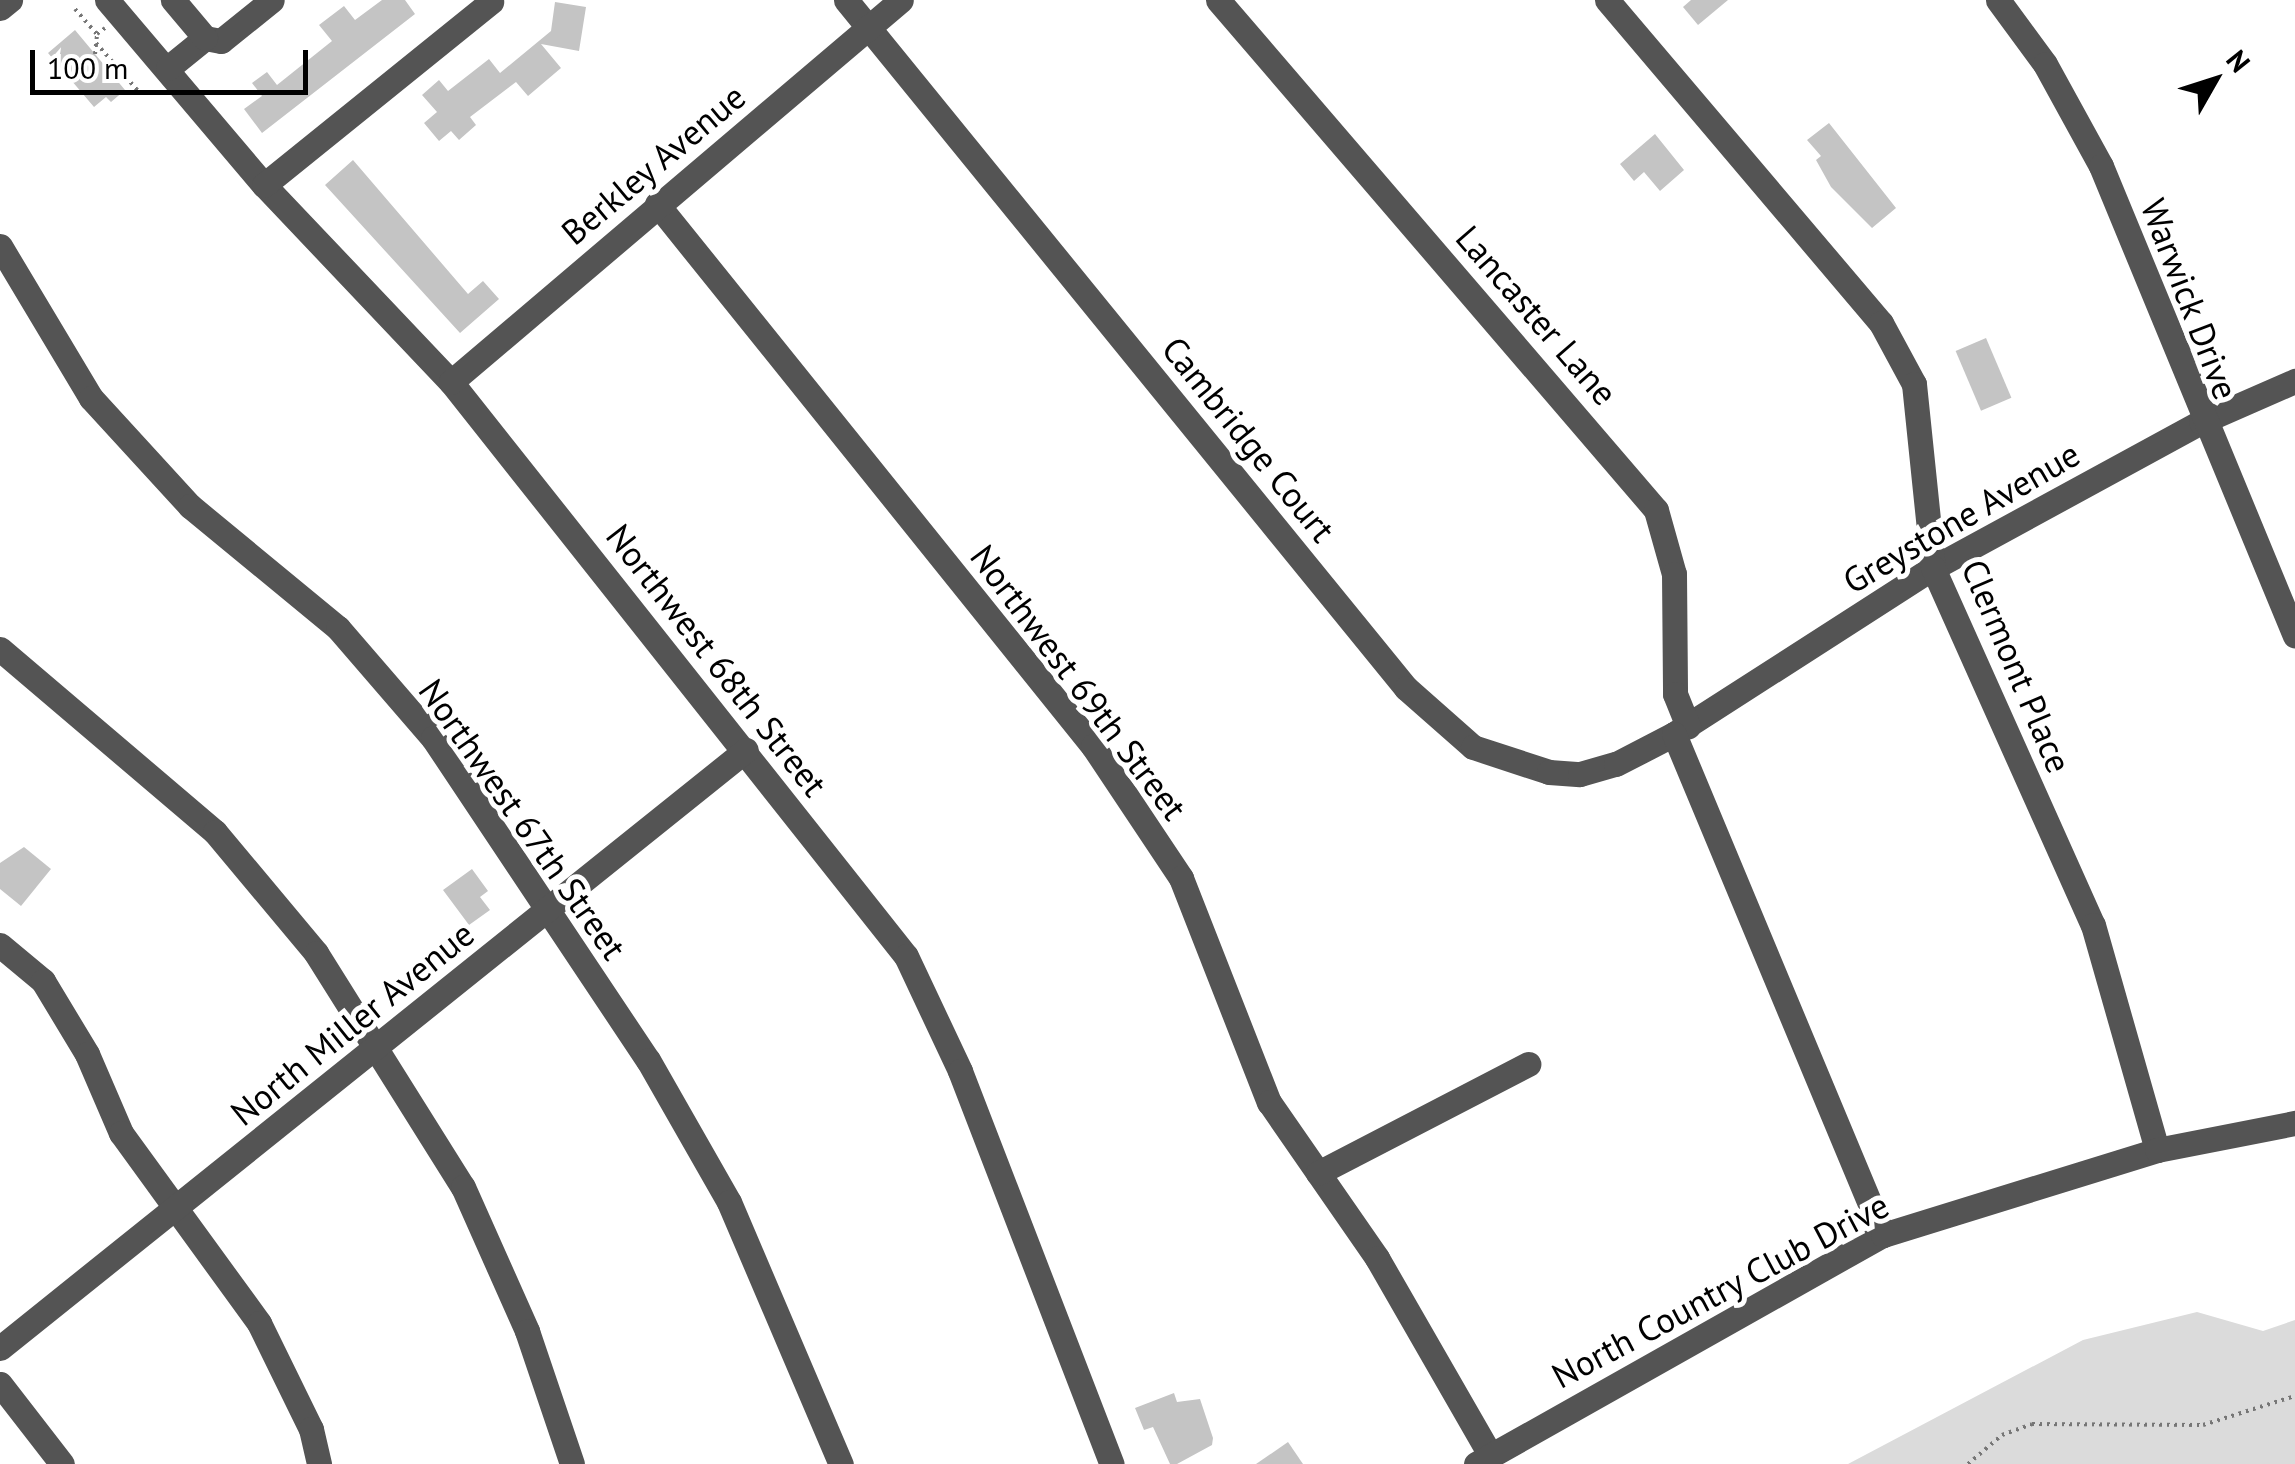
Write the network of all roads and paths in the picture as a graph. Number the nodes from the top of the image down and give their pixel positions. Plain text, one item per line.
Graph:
1 (10, 0) edge
2 (173, 0) edge
3 (272, 0) edge
4 (846, 0) edge
5 (900, 0) edge
6 (1218, 0) edge
7 (1607, 0) edge
8 (1998, 0) edge
9 (491, 2) edge
10 (0, 8) edge
11 (114, 8) edge
12 (74, 9) dead end
13 (869, 27) junction
14 (96, 34) junction
15 (204, 38) junction
16 (96, 43) junction
17 (95, 54) dead end
18 (168, 68) junction
19 (139, 92) dead end
20 (264, 184) junction
21 (658, 204) junction
22 (0, 246) edge
23 (2295, 381) edge
24 (451, 382) junction
25 (2201, 422) junction
26 (1933, 568) junction
27 (2295, 636) edge
28 (0, 649) edge
29 (1681, 731) junction
30 (746, 750) junction
31 (546, 911) junction
32 (0, 946) edge
33 (376, 1047) junction
34 (1528, 1064) dead end
35 (2295, 1123) edge
36 (2157, 1150) junction
37 (1318, 1173) junction
38 (173, 1213) junction
39 (1883, 1235) junction
40 (0, 1348) edge
41 (0, 1384) edge
42 (2295, 1396) edge
43 (1484, 1460) edge
44 (62, 1464) edge
45 (319, 1464) edge
46 (572, 1464) edge
47 (841, 1464) edge
48 (1112, 1464) edge
49 (1968, 1464) edge

1 - 10 street
2 - 15 street
3 - 15 street
4 - 13 street, Cambridge Court
5 - 13 street, Berkley Avenue
6 - 29 street, Lancaster Lane
7 - 26 street, Clermont Place
8 - 25 street, Warwick Drive
9 - 20 street
11 - 14 path
11 - 18 street, Northwest 68th Street
12 - 14 path
13 - 21 street, Berkley Avenue
13 - 29 street, Cambridge Court
14 - 16 path
15 - 18 street
16 - 17 path
16 - 19 path
18 - 20 street, Northwest 68th Street
20 - 24 street, Northwest 68th Street
21 - 24 street, Berkley Avenue
21 - 37 street, Northwest 69th Street
22 - 31 street, Northwest 67th Street
23 - 25 street, Greystone Avenue
24 - 30 street, Northwest 68th Street
25 - 26 street, Greystone Avenue
25 - 27 street, Warwick Drive
26 - 29 street, Greystone Avenue
26 - 36 street, Clermont Place
28 - 33 street
29 - 39 street, Lancaster Lane
30 - 31 street, North Miller Avenue
30 - 48 street, Northwest 68th Street
31 - 33 street, North Miller Avenue
31 - 47 street, Northwest 67th Street
32 - 38 street
33 - 38 street, North Miller Avenue
33 - 46 street
34 - 37 street
35 - 36 street, North Country Club Drive
36 - 39 street, North Country Club Drive
37 - 43 street, Northwest 69th Street
38 - 40 street, North Miller Avenue
38 - 45 street
39 - 43 street, North Country Club Drive
41 - 44 street
42 - 49 path

